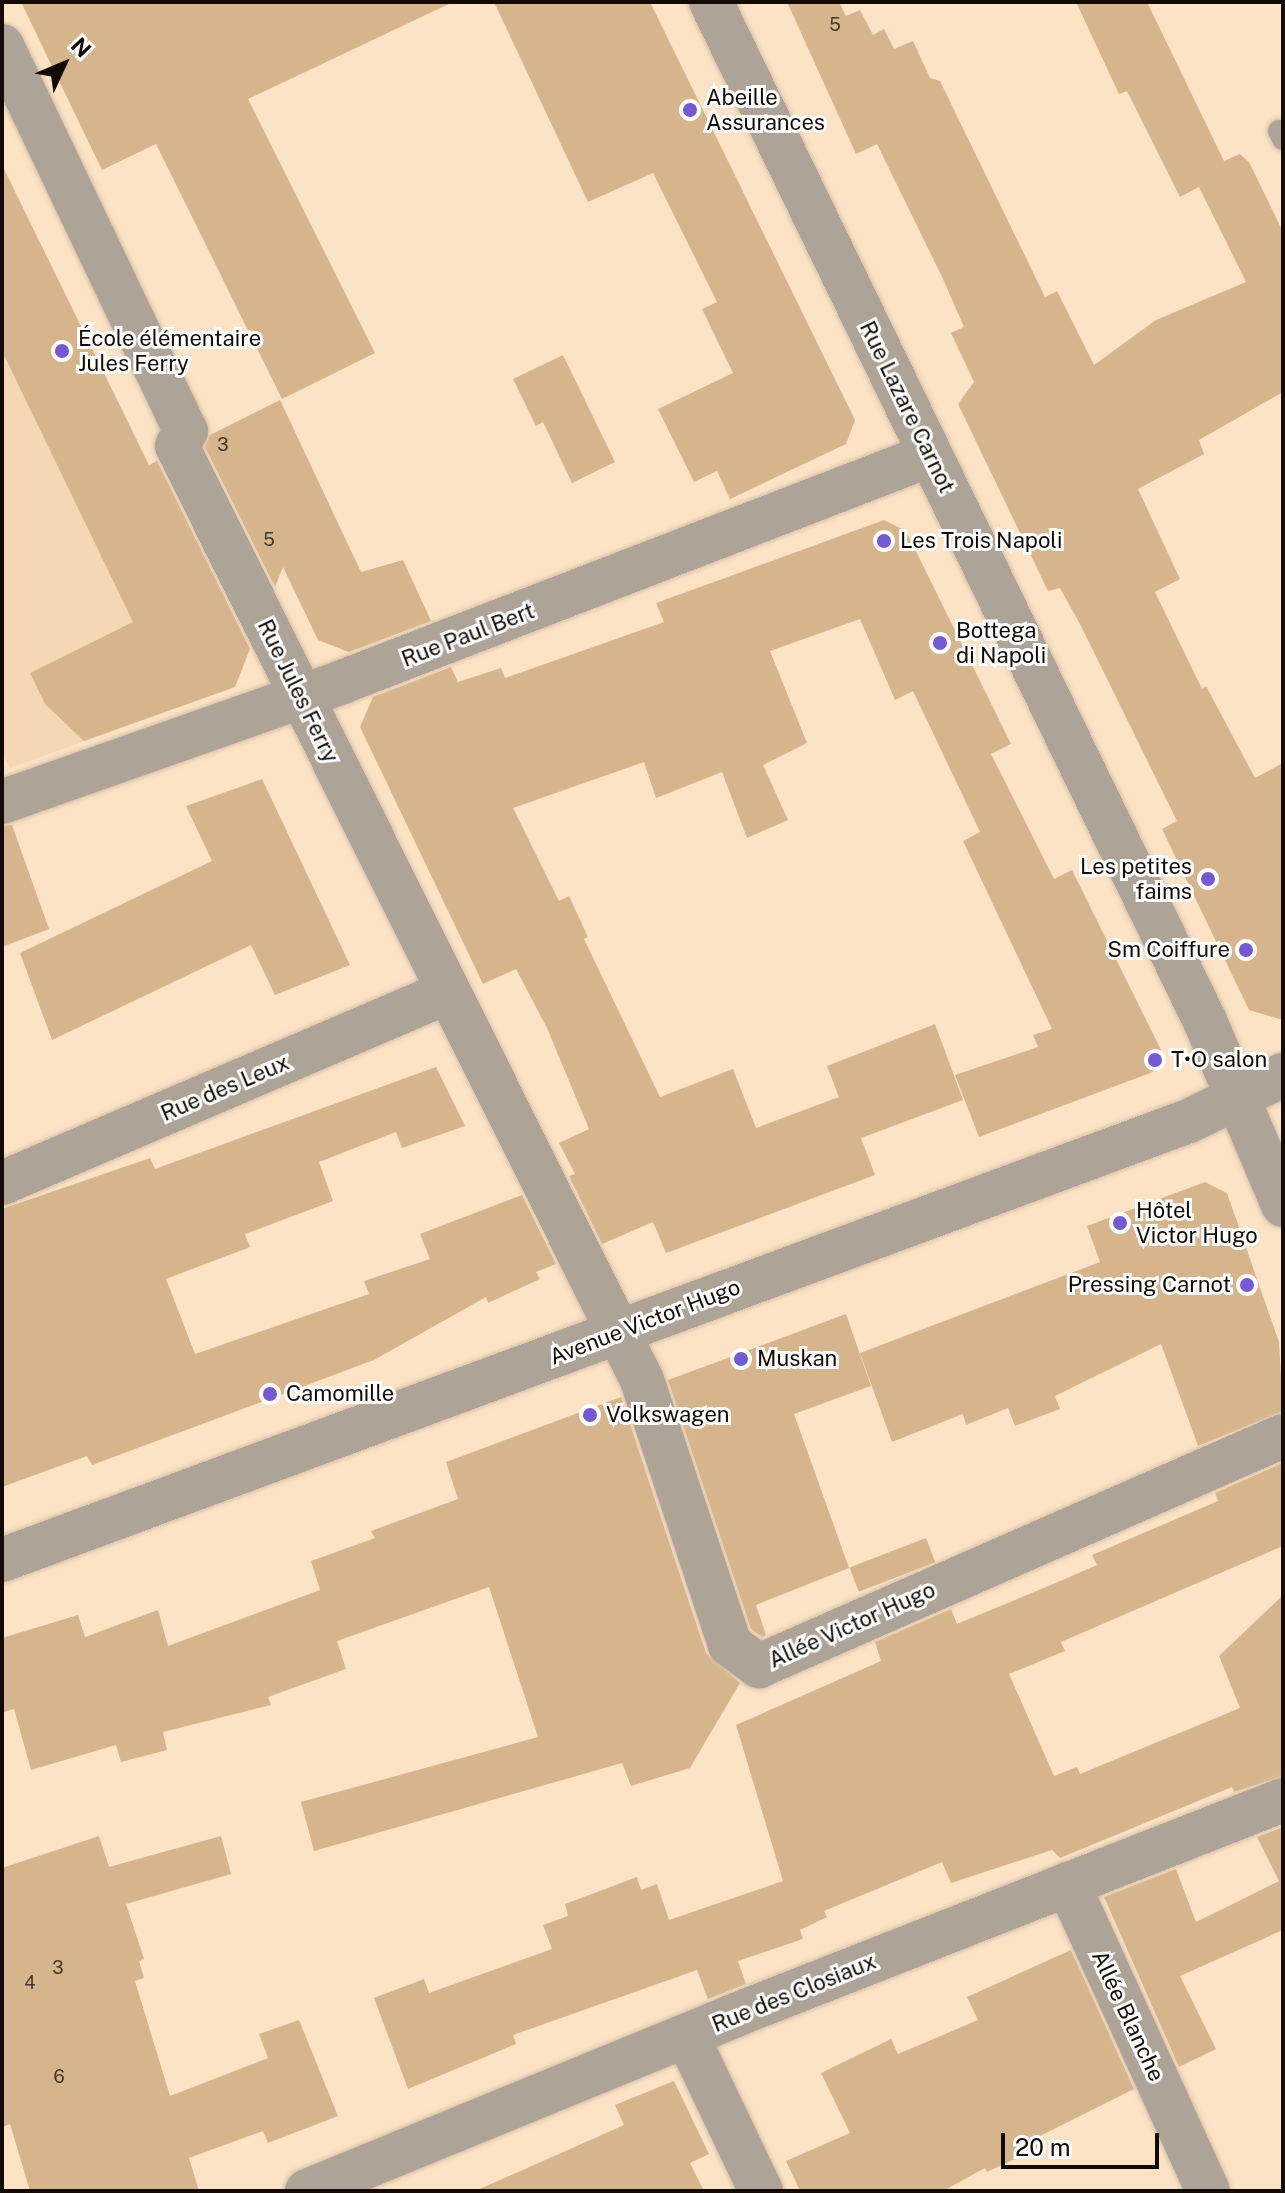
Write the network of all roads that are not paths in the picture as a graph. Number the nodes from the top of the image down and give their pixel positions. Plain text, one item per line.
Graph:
1 (711, 2) edge
2 (2, 46) edge
3 (930, 455) junction
4 (300, 697) junction
5 (2, 802) edge
6 (447, 992) junction
7 (1283, 1075) edge
8 (1239, 1100) junction
9 (2, 1183) edge
10 (1283, 1205) edge
11 (616, 1333) junction
12 (1283, 1436) edge
13 (2, 1560) edge
14 (1283, 1800) edge
15 (1068, 1884) junction
16 (687, 2036) junction
17 (385, 2177) edge
18 (307, 2191) edge
19 (761, 2191) edge
20 (1208, 2191) edge

1 - 3 street, Rue Lazare Carnot
2 - 4 street, Rue Jules Ferry
3 - 4 street, Rue Paul Bert
3 - 8 street, Rue Lazare Carnot
4 - 5 street, Rue Paul Bert
4 - 6 street, Rue Jules Ferry
6 - 9 street, Rue des Leux
6 - 11 street, Rue Jules Ferry
7 - 8 street, Avenue Victor Hugo
8 - 10 street, Rue Lazare Carnot
8 - 11 street, Avenue Victor Hugo
11 - 12 street, Allée Victor Hugo
11 - 13 street, Avenue Victor Hugo
14 - 15 street, Rue des Closiaux
15 - 16 street, Rue des Closiaux
15 - 20 street, Allée Blanche
16 - 17 street, Rue des Closiaux
16 - 19 street
17 - 18 street, Rue des Closiaux

